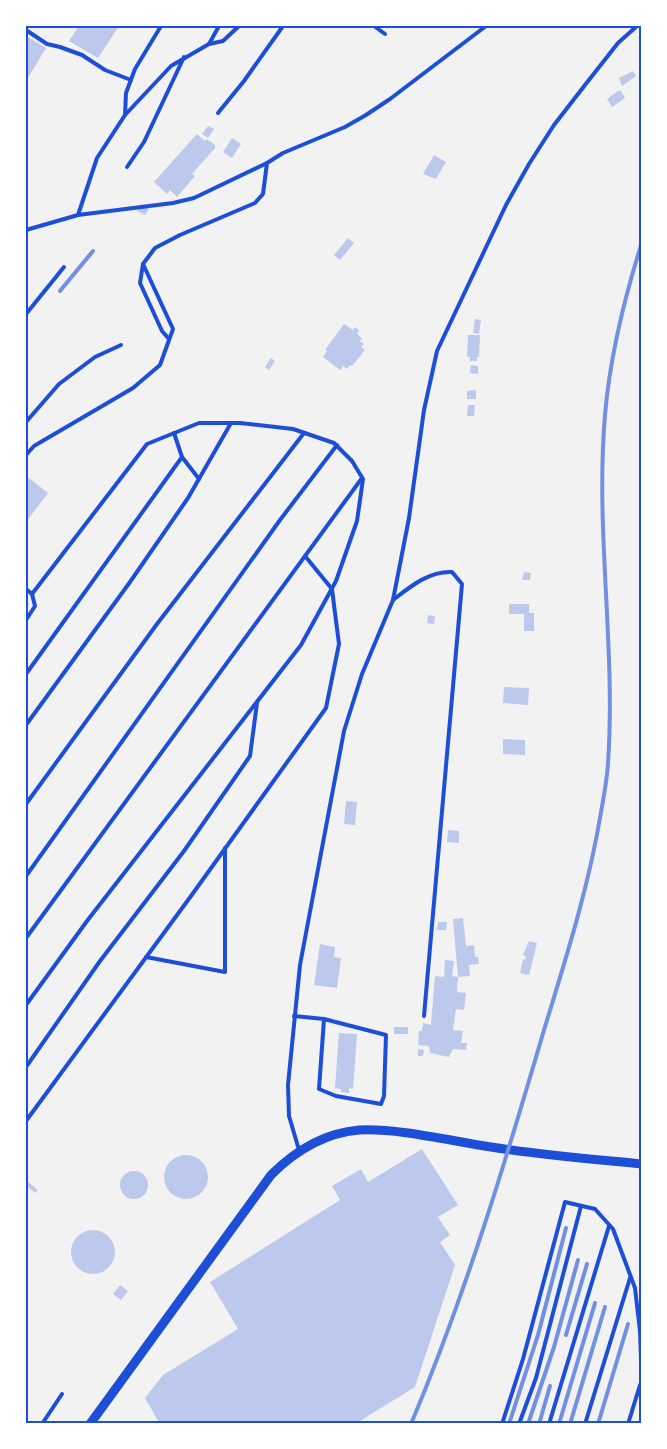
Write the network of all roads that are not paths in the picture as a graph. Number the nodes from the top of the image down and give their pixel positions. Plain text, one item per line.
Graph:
1 (161, 26) edge
2 (219, 26) edge
3 (239, 26) edge
4 (283, 26) edge
5 (374, 26) edge
6 (486, 26) edge
7 (637, 26) edge
8 (26, 30) edge
9 (385, 34) dead end
10 (209, 44) junction
11 (184, 57) junction
12 (131, 80) junction
13 (218, 113) dead end
14 (125, 115) junction
15 (267, 163) junction
16 (127, 167) dead end
17 (78, 215) junction
18 (26, 230) edge
19 (143, 264) junction
20 (64, 267) dead end
21 (26, 314) edge
22 (169, 339) junction
23 (121, 345) dead end
24 (26, 422) edge
25 (231, 423) junction
26 (174, 433) junction
27 (304, 433) junction
28 (337, 445) junction
29 (26, 455) edge
30 (182, 457) junction
31 (362, 478) junction
32 (199, 479) junction
33 (305, 556) junction
34 (26, 589) edge
35 (332, 589) junction
36 (32, 594) junction
37 (393, 600) junction
38 (26, 620) edge
39 (26, 674) edge
40 (257, 702) junction
41 (26, 725) edge
42 (26, 804) edge
43 (225, 847) junction
44 (26, 876) edge
45 (26, 938) edge
46 (146, 957) junction
47 (26, 1005) edge
48 (294, 1016) junction
49 (424, 1016) dead end
50 (324, 1019) junction
51 (26, 1067) edge
52 (26, 1121) edge
53 (299, 1151) junction
54 (642, 1164) edge
55 (582, 1206) junction
56 (609, 1225) junction
57 (631, 1276) junction
58 (641, 1382) edge
59 (642, 1387) edge
60 (62, 1394) dead end
61 (42, 1424) edge
62 (90, 1424) edge
63 (502, 1424) edge
64 (519, 1424) edge
65 (549, 1424) edge
66 (585, 1424) edge
67 (628, 1424) edge

1 - 12 lane
2 - 10 lane
3 - 10 lane
4 - 13 lane
5 - 9 lane
6 - 15 lane
7 - 37 lane
8 - 12 lane
10 - 11 lane
11 - 14 lane
11 - 16 lane
12 - 14 lane
14 - 17 lane
15 - 17 lane
15 - 19 lane
17 - 18 lane
19 - 22 lane
19 - 22 lane
20 - 21 lane
22 - 29 lane
23 - 24 lane
25 - 26 lane
25 - 27 lane
25 - 32 lane
26 - 30 lane
26 - 36 lane
27 - 28 lane
27 - 42 lane
28 - 31 lane
28 - 44 lane
30 - 32 lane
30 - 39 lane
31 - 33 lane
31 - 35 lane
32 - 41 lane
33 - 35 lane
33 - 45 lane
34 - 36 lane
35 - 40 lane
35 - 43 lane
36 - 38 lane
37 - 48 lane
37 - 49 lane
40 - 47 lane
40 - 51 lane
43 - 46 lane
43 - 46 lane
46 - 52 lane
48 - 50 lane
48 - 53 lane
50 - 50 lane
53 - 54 street
53 - 62 street
55 - 56 lane
55 - 63 lane
55 - 64 lane
56 - 57 lane
56 - 65 lane
57 - 58 lane
57 - 66 lane
58 - 59 lane
58 - 67 lane
60 - 61 lane

